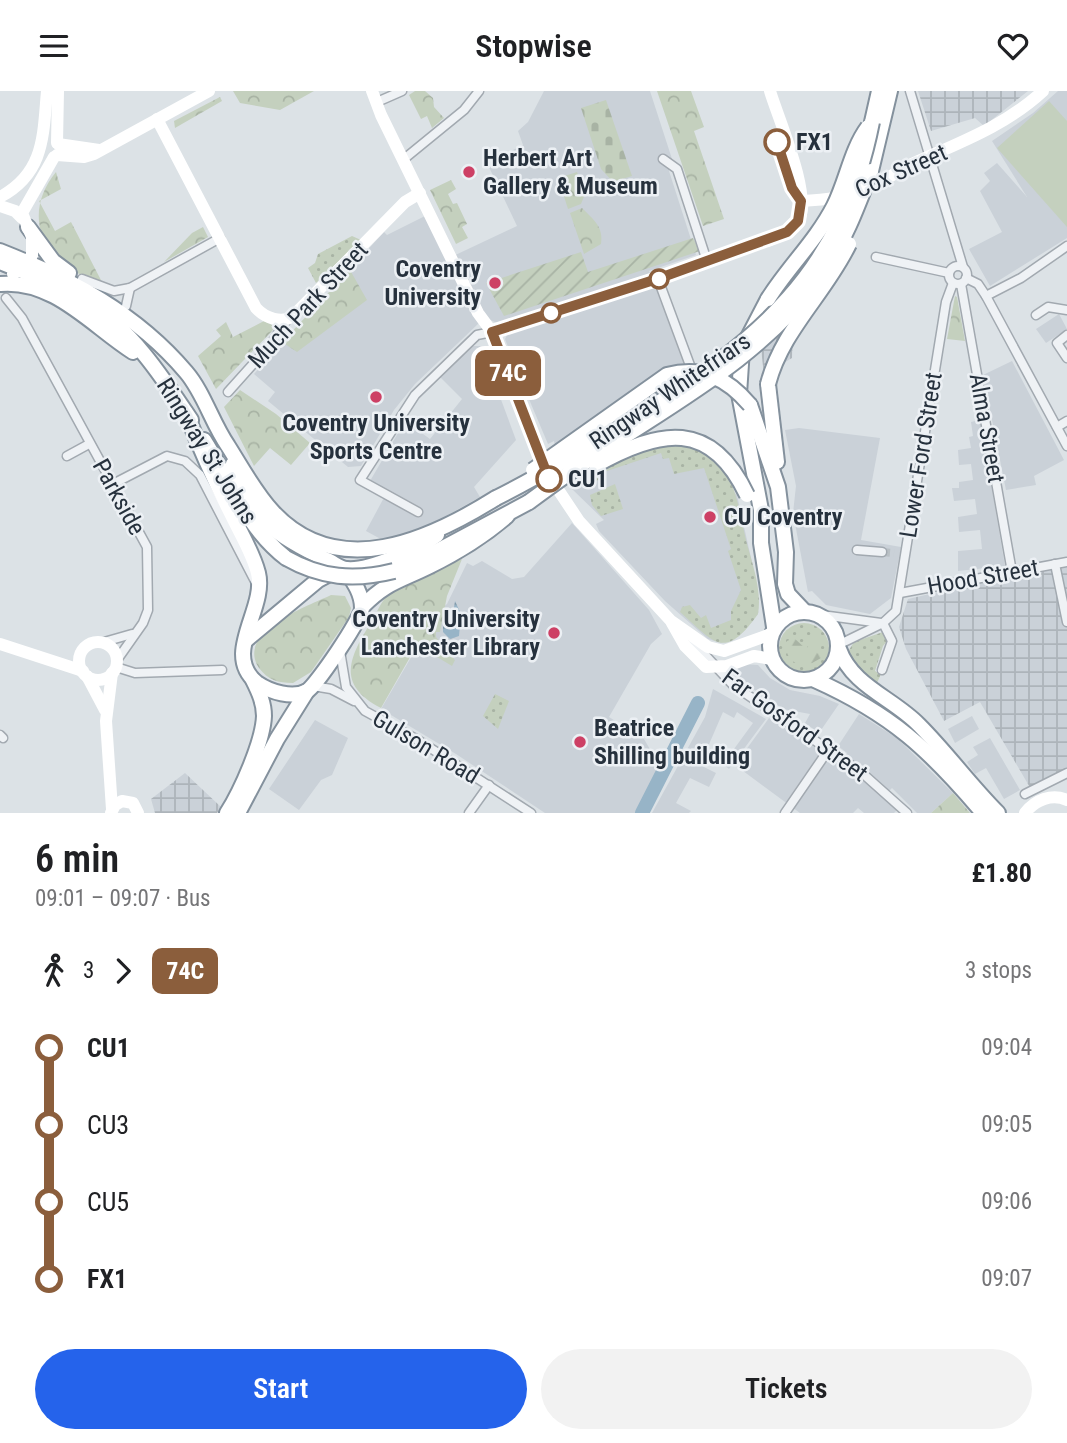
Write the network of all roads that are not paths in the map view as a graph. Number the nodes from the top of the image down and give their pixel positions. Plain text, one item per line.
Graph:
1 (47, 91) edge
2 (58, 91) edge
3 (208, 91) edge
4 (402, 91) edge
5 (479, 91) edge
6 (761, 91) edge
7 (770, 91) edge
8 (911, 91) edge
9 (1043, 91) edge
10 (885, 96) edge
11 (375, 97) edge
12 (157, 119) junction
13 (872, 122) junction
14 (52, 148) junction
15 (930, 157) junction
16 (663, 159) dead end
17 (407, 164) junction
18 (872, 171) junction
19 (421, 193) junction
20 (0, 197) edge
21 (801, 201) junction
22 (0, 206) edge
23 (25, 223) junction
24 (220, 238) junction
25 (767, 241) tunnel mouth
26 (956, 246) junction
27 (1067, 246) edge
28 (0, 251) edge
29 (876, 257) dead end
30 (710, 260) joint
31 (0, 262) edge
32 (963, 267) junction
33 (951, 270) junction
34 (82, 279) junction
35 (657, 279) junction
36 (0, 282) edge
37 (960, 282) junction
38 (131, 288) junction
39 (986, 296) junction
40 (6, 298) dead end
41 (126, 306) junction
42 (1067, 310) edge
43 (1036, 315) dead end
44 (286, 321) junction
45 (492, 332) junction
46 (1067, 335) edge
47 (1067, 358) edge
48 (149, 362) junction
49 (691, 368) dead end
50 (186, 372) junction
51 (228, 392) dead end
52 (186, 413) junction
53 (1067, 421) edge
54 (1057, 427) junction
55 (89, 444) junction
56 (227, 445) junction
57 (1067, 446) edge
58 (67, 456) dead end
59 (777, 477) junction
60 (113, 484) junction
61 (496, 498) junction
62 (529, 502) junction
63 (418, 512) dead end
64 (507, 516) junction
65 (761, 543) junction
66 (857, 550) dead end
67 (882, 552) tunnel mouth
68 (894, 553) tunnel mouth
69 (905, 554) junction
70 (376, 555) junction
71 (1067, 562) edge
72 (1055, 564) junction
73 (344, 569) junction
74 (394, 571) joint
75 (1012, 572) junction
76 (259, 588) junction
77 (900, 593) junction
78 (362, 607) junction
79 (809, 613) junction
80 (1067, 622) edge
81 (672, 623) junction
82 (882, 623) junction
83 (773, 630) junction
84 (137, 631) junction
85 (692, 635) junction
86 (104, 642) junction
87 (244, 642) junction
88 (0, 644) edge
89 (340, 647) junction
90 (839, 647) junction
91 (82, 651) junction
92 (722, 651) junction
93 (46, 656) junction
94 (772, 659) junction
95 (715, 665) junction
96 (115, 667) junction
97 (222, 670) dead end
98 (883, 670) dead end
99 (85, 673) junction
100 (250, 675) junction
101 (815, 680) junction
102 (310, 688) junction
103 (356, 703) junction
104 (106, 714) junction
105 (829, 749) junction
106 (1067, 773) edge
107 (110, 778) junction
108 (489, 785) junction
109 (1025, 794) dead end
110 (1067, 800) edge
111 (128, 801) junction
112 (112, 811) edge
113 (905, 812) edge
114 (138, 813) edge
115 (227, 813) edge
116 (239, 813) edge
117 (469, 813) edge
118 (531, 813) edge
119 (785, 813) edge
120 (983, 813) edge
121 (998, 813) edge
122 (1025, 813) edge

1 - 14 street
2 - 14 street
3 - 12 street
4 - 11 street
5 - 17 street
6 - 21 street
7 - 21 street
8 - 15 street
9 - 15 street, Cox Street
10 - 13 highway, Ringway Whitefriars
10 - 18 highway, Ringway Whitefriars
11 - 17 street
12 - 14 street
12 - 24 street
13 - 61 highway, Ringway Whitefriars, bridge
13 - 65 highway, bridge
14 - 20 street
14 - 23 street
15 - 21 street, Cox Street
15 - 26 street
16 - 30 street
17 - 19 street
18 - 59 highway, bridge
18 - 62 highway, Ringway Whitefriars, bridge
19 - 44 street, Much Park Street
19 - 45 street
21 - 25 street
22 - 23 street
23 - 34 highway
23 - 36 street, bridge
24 - 38 street
24 - 44 street
26 - 32 street
26 - 33 street
27 - 39 street
28 - 50 highway, Ringway St Johns
29 - 33 street
30 - 35 street
31 - 48 highway, Ringway St Johns
32 - 33 street
32 - 37 street
33 - 37 street
34 - 38 street
34 - 41 highway
35 - 45 street
35 - 49 street
36 - 48 highway
37 - 39 street
37 - 69 street, Lower Ford Street
37 - 75 street, Alma Street
38 - 41 street
39 - 54 street
40 - 55 street, Parkside
41 - 50 highway
42 - 43 street
44 - 51 street, Much Park Street
45 - 63 street
45 - 81 street
46 - 47 street
48 - 52 highway, Ringway St Johns
50 - 56 highway, Ringway St Johns
52 - 74 highway, Ringway St Johns, bridge
52 - 76 highway
53 - 54 street
54 - 57 street
55 - 58 street, Parkside
55 - 60 street, Parkside
56 - 70 highway, Ringway St Johns
56 - 73 highway
59 - 61 highway, bridge
59 - 79 highway
60 - 76 street
60 - 84 street, Parkside
61 - 70 highway, Ringway Whitefriars
62 - 64 highway, Ringway Whitefriars
62 - 65 highway, bridge
64 - 74 highway, Ringway Whitefriars
64 - 78 highway
65 - 83 highway
66 - 67 street
68 - 69 street
69 - 77 street, Lower Ford Street
70 - 73 highway
71 - 72 street, Hood Street
72 - 75 street, Hood Street
72 - 80 street
73 - 78 highway
73 - 87 highway
75 - 77 street, Hood Street
76 - 87 highway
77 - 82 street, Lower Ford Street
78 - 89 highway
79 - 82 street
79 - 83 highway
79 - 90 highway
81 - 85 street
81 - 95 street
82 - 90 street
82 - 98 street
83 - 92 street
83 - 94 highway
84 - 86 street
84 - 96 street, Parkside
85 - 92 street
85 - 95 street, Far Gosford Street
86 - 91 street
86 - 96 street
87 - 100 highway
88 - 93 street
89 - 102 highway
89 - 103 street, Gulson Road
90 - 101 highway
90 - 121 highway
91 - 93 street
91 - 99 street
92 - 95 street
93 - 99 street
94 - 95 street
94 - 101 highway
95 - 105 street, Far Gosford Street
96 - 97 street
96 - 99 street
96 - 104 street
99 - 104 street
100 - 102 highway
100 - 115 highway
101 - 120 highway
102 - 103 street, Gulson Road
102 - 116 highway
103 - 108 street, Gulson Road
104 - 107 street
105 - 113 street, Far Gosford Street
105 - 119 street
106 - 109 street
107 - 111 street
107 - 112 street
108 - 117 street
108 - 118 street, Gulson Road
110 - 122 street
111 - 112 street
111 - 114 street

